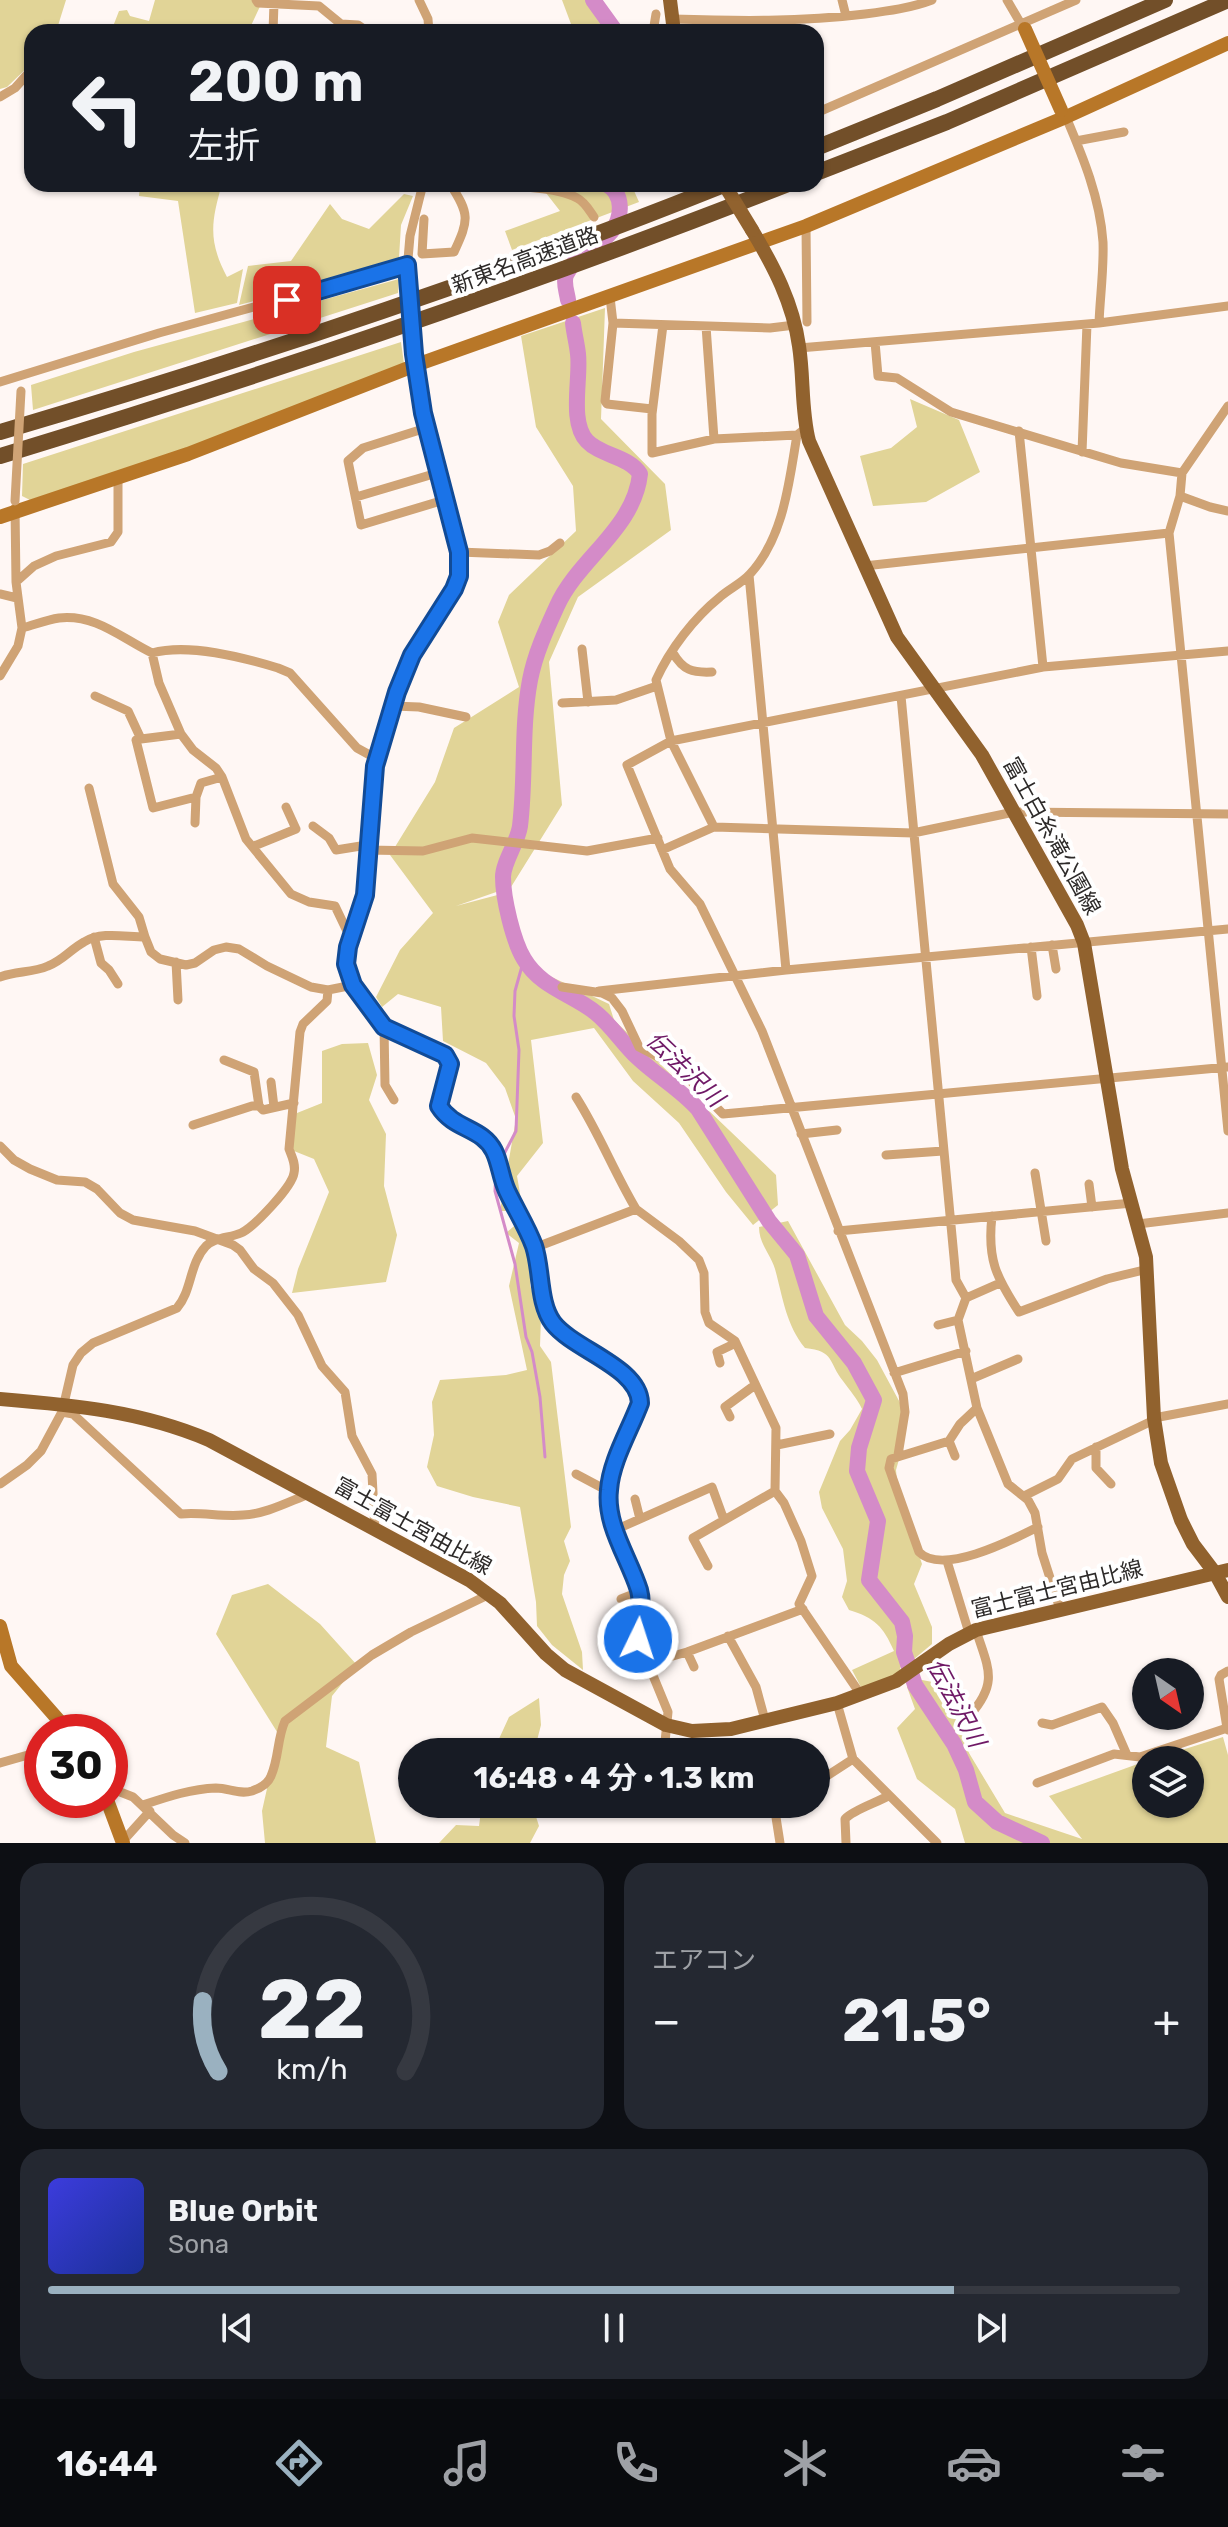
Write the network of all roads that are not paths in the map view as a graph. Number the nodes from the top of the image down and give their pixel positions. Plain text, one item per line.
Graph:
1 (256, 0) edge
2 (419, 0) edge
3 (670, 0) edge
4 (842, 0) edge
5 (932, 0) edge
6 (1007, 0) edge
7 (1076, 0) edge
8 (1165, 0) edge
9 (1228, 0) edge
10 (274, 3) junction
11 (319, 3) edge
12 (909, 3) edge
13 (656, 14) dead end
14 (846, 16) junction
15 (273, 24) edge
16 (341, 24) edge
17 (428, 24) edge
18 (654, 24) edge
19 (673, 24) edge
20 (696, 24) edge
21 (1023, 27) junction
22 (1228, 43) edge
23 (24, 78) edge
24 (0, 97) edge
25 (824, 110) edge
26 (1063, 114) junction
27 (1124, 132) dead end
28 (1076, 141) junction
29 (824, 145) edge
30 (824, 170) edge
31 (421, 192) edge
32 (455, 192) edge
33 (551, 192) edge
34 (704, 192) edge
35 (730, 192) edge
36 (768, 192) edge
37 (594, 217) dead end
38 (424, 219) dead end
39 (806, 226) junction
40 (756, 236) junction
41 (407, 270) junction
42 (805, 287) junction
43 (786, 292) junction
44 (610, 297) junction
45 (1228, 306) edge
46 (613, 323) junction
47 (1099, 323) junction
48 (801, 324) junction
49 (1087, 324) junction
50 (663, 325) junction
51 (706, 326) junction
52 (875, 342) junction
53 (799, 348) junction
54 (415, 360) junction
55 (22, 376) junction
56 (0, 382) edge
57 (1228, 406) edge
58 (652, 409) junction
59 (426, 428) junction
60 (1019, 431) junction
61 (0, 432) edge
62 (802, 432) junction
63 (714, 439) junction
64 (1082, 452) junction
65 (0, 456) edge
66 (437, 473) junction
67 (1182, 473) junction
68 (118, 477) junction
69 (1180, 496) junction
70 (356, 497) junction
71 (444, 500) junction
72 (10, 510) edge
73 (1228, 511) edge
74 (1169, 533) junction
75 (560, 543) dead end
76 (1031, 547) junction
77 (459, 552) junction
78 (864, 566) junction
79 (749, 575) junction
80 (16, 582) junction
81 (0, 594) edge
82 (17, 598) junction
83 (22, 628) junction
84 (582, 649) dead end
85 (1228, 651) edge
86 (152, 653) junction
87 (673, 653) junction
88 (1182, 655) junction
89 (1043, 667) junction
90 (712, 672) dead end
91 (0, 676) edge
92 (657, 686) junction
93 (935, 689) junction
94 (95, 696) dead end
95 (901, 696) junction
96 (588, 702) junction
97 (562, 703) dead end
98 (393, 706) junction
99 (466, 717) dead end
100 (764, 723) junction
101 (181, 734) junction
102 (141, 739) junction
103 (671, 741) junction
104 (377, 759) junction
105 (222, 777) junction
106 (89, 788) dead end
107 (196, 797) junction
108 (286, 807) dead end
109 (1014, 812) junction
110 (1197, 813) junction
111 (1228, 814) edge
112 (195, 823) dead end
113 (313, 826) dead end
114 (714, 827) junction
115 (773, 827) junction
116 (913, 833) junction
117 (658, 838) junction
118 (254, 846) junction
119 (367, 848) junction
120 (662, 850) junction
121 (1228, 929) edge
122 (1207, 931) junction
123 (354, 932) junction
124 (94, 937) junction
125 (145, 937) junction
126 (1084, 943) junction
127 (1052, 945) junction
128 (1031, 947) junction
129 (926, 959) junction
130 (176, 962) junction
131 (1056, 969) dead end
132 (786, 970) junction
133 (0, 977) edge
134 (736, 977) junction
135 (118, 984) dead end
136 (353, 985) junction
137 (562, 987) dead end
138 (328, 990) junction
139 (593, 991) junction
140 (1037, 996) dead end
141 (178, 1000) dead end
142 (384, 1027) junction
143 (224, 1060) dead end
144 (1224, 1067) edge
145 (1107, 1078) junction
146 (271, 1082) dead end
147 (938, 1094) junction
148 (576, 1097) dead end
149 (394, 1100) dead end
150 (294, 1103) junction
151 (259, 1106) junction
152 (274, 1107) junction
153 (791, 1108) junction
154 (193, 1125) dead end
155 (837, 1130) dead end
156 (1228, 1131) edge
157 (801, 1134) junction
158 (0, 1146) edge
159 (943, 1151) junction
160 (886, 1155) dead end
161 (1035, 1173) dead end
162 (1089, 1184) dead end
163 (1132, 1203) junction
164 (1092, 1207) junction
165 (636, 1209) junction
166 (1040, 1211) junction
167 (1228, 1213) edge
168 (992, 1216) junction
169 (950, 1219) junction
170 (1138, 1224) junction
171 (838, 1231) junction
172 (216, 1240) junction
173 (1046, 1241) dead end
174 (534, 1248) junction
175 (1148, 1269) junction
176 (1000, 1283) junction
177 (966, 1298) junction
178 (958, 1320) junction
179 (938, 1325) dead end
180 (736, 1343) junction
181 (966, 1351) junction
182 (1018, 1359) dead end
183 (720, 1363) dead end
184 (894, 1373) junction
185 (971, 1379) junction
186 (755, 1385) junction
187 (0, 1399) edge
188 (1228, 1404) edge
189 (63, 1408) junction
190 (977, 1408) junction
191 (730, 1417) dead end
192 (1154, 1419) junction
193 (830, 1434) dead end
194 (949, 1441) junction
195 (777, 1445) junction
196 (1096, 1447) junction
197 (898, 1455) junction
198 (955, 1456) dead end
199 (576, 1474) dead end
200 (0, 1484) edge
201 (1111, 1484) dead end
202 (608, 1491) junction
203 (775, 1491) junction
204 (309, 1494) junction
205 (1024, 1496) junction
206 (635, 1499) dead end
207 (640, 1519) junction
208 (724, 1520) junction
209 (1038, 1527) junction
210 (375, 1530) junction
211 (615, 1530) junction
212 (947, 1561) junction
213 (708, 1566) dead end
214 (1222, 1571) edge
215 (639, 1592) junction
216 (490, 1594) junction
217 (1228, 1597) edge
218 (621, 1599) dead end
219 (803, 1609) junction
220 (1060, 1609) junction
221 (0, 1626) edge
222 (972, 1632) junction
223 (728, 1636) junction
224 (687, 1652) junction
225 (648, 1663) junction
226 (694, 1667) dead end
227 (1228, 1671) edge
228 (861, 1695) junction
229 (837, 1703) junction
230 (53, 1714) edge
231 (970, 1715) dead end
232 (765, 1720) junction
233 (1042, 1723) dead end
234 (666, 1725) junction
235 (1228, 1729) edge
236 (665, 1738) edge
237 (1127, 1755) junction
238 (24, 1756) edge
239 (853, 1759) junction
240 (0, 1763) edge
241 (830, 1774) edge
242 (1037, 1783) dead end
243 (128, 1795) edge
244 (888, 1796) junction
245 (146, 1808) junction
246 (113, 1818) edge
247 (776, 1818) edge
248 (122, 1842) edge
249 (185, 1843) edge
250 (780, 1843) edge
251 (846, 1843) edge
252 (937, 1843) edge

1 - 10 street
2 - 17 street
3 - 19 main road
4 - 14 street
5 - 12 street
6 - 21 street
7 - 21 street
8 - 29 highway
9 - 30 highway
10 - 11 street
10 - 15 street
11 - 16 street
12 - 14 street
13 - 18 street
14 - 20 street
21 - 25 street
21 - 26 street, bridge
22 - 26 street
23 - 24 street
26 - 28 street
26 - 39 street
27 - 28 street
28 - 47 street
31 - 41 street
32 - 38 street
33 - 37 street
34 - 61 highway, 新東名高速道路
35 - 40 main road, 富士白糸滝公園線, bridge
36 - 65 highway, 新東名高速道路
39 - 40 street
39 - 42 street
40 - 43 main road, 富士白糸滝公園線
40 - 44 street
41 - 54 street, bridge
41 - 55 street
42 - 43 street
42 - 48 street
43 - 48 main road, 富士白糸滝公園線
44 - 46 street
44 - 54 street
45 - 47 street
46 - 50 street
46 - 58 street
47 - 49 street
48 - 51 street
48 - 53 main road, 富士白糸滝公園線
49 - 52 street
49 - 64 street
50 - 51 street
50 - 58 street
51 - 63 street
52 - 53 street
52 - 60 street
53 - 62 main road, 富士白糸滝公園線
54 - 59 street
54 - 68 street
55 - 56 street
55 - 72 street, bridge
57 - 67 street
58 - 63 street
59 - 66 street
59 - 70 street
60 - 64 street
60 - 76 street
62 - 63 street
62 - 78 main road, 富士白糸滝公園線
62 - 79 street
64 - 67 street
66 - 70 street
66 - 71 street
67 - 69 street
68 - 72 street
68 - 80 street
69 - 73 street
69 - 74 street
70 - 71 street
71 - 77 street
72 - 80 street
74 - 76 street
74 - 88 street
75 - 77 street
76 - 78 street
76 - 89 street
77 - 98 street
78 - 93 main road, 富士白糸滝公園線
79 - 87 street
79 - 100 street
80 - 82 street
81 - 82 street
82 - 83 street
83 - 86 street
83 - 91 street
84 - 96 street
85 - 88 street
86 - 101 street
86 - 104 street
87 - 90 street
87 - 92 street
88 - 89 street
88 - 110 street
89 - 93 street
92 - 96 street
92 - 103 street
93 - 95 street
93 - 109 main road, 富士白糸滝公園線
94 - 102 street
95 - 100 street
95 - 116 street
96 - 97 street
98 - 99 street
98 - 104 street
100 - 103 street
100 - 115 street
101 - 102 street
101 - 105 street
102 - 107 street
103 - 114 street
103 - 117 street
104 - 119 street
105 - 107 street
105 - 118 street
106 - 125 street
107 - 112 street
108 - 118 street
109 - 110 street
109 - 116 street
109 - 126 main road, 富士白糸滝公園線
110 - 111 street
110 - 122 street
113 - 119 street
114 - 115 street
114 - 120 street
115 - 116 street
115 - 132 street
116 - 129 street
117 - 119 street
117 - 120 street
118 - 123 street
119 - 123 street
120 - 134 street
121 - 122 street
122 - 126 street
122 - 144 street
123 - 136 street
124 - 125 street
124 - 133 street
124 - 135 street
125 - 130 street
126 - 127 street
126 - 145 main road, 富士白糸滝公園線
127 - 128 street
127 - 131 street
128 - 129 street
128 - 140 street
129 - 132 street
129 - 147 street
130 - 138 street
130 - 141 street
132 - 134 street
134 - 139 street
134 - 153 street
136 - 138 street
136 - 142 street
137 - 139 street
138 - 150 street
139 - 153 street
142 - 149 street
142 - 174 street
143 - 151 street
144 - 145 street
144 - 156 street
145 - 147 street
145 - 163 main road, 富士白糸滝公園線
146 - 152 street
147 - 153 street
147 - 159 street
148 - 165 street
150 - 152 street
150 - 172 street
151 - 152 street
151 - 154 street
153 - 157 street
155 - 157 street
157 - 171 street
158 - 172 street
159 - 160 street
159 - 169 street
161 - 166 street
162 - 164 street
163 - 164 street
163 - 170 main road, 富士白糸滝公園線
164 - 166 street
165 - 174 street
165 - 180 street
166 - 168 street
166 - 173 street
167 - 170 street
168 - 169 street
168 - 176 street
169 - 171 street
169 - 177 street
170 - 175 main road, 富士白糸滝公園線
171 - 184 street
172 - 189 street
172 - 210 street
174 - 202 street
175 - 176 street
175 - 192 main road, 富士白糸滝公園線
176 - 177 street
177 - 178 street
178 - 179 street
178 - 181 street
180 - 183 street
180 - 186 street
181 - 184 street
181 - 185 street
182 - 185 street
184 - 197 street
185 - 190 street
186 - 191 street
186 - 195 street
187 - 189 main road, 富士富士宮由比線
188 - 192 street
189 - 200 street
189 - 204 main road, 富士富士宮由比線
189 - 204 street
190 - 194 street
190 - 205 street
192 - 196 street
192 - 214 main road, 富士白糸滝公園線
193 - 195 street
194 - 197 street
194 - 198 street
195 - 203 street
196 - 201 street
196 - 205 street
197 - 212 street
199 - 202 street
202 - 211 street
203 - 208 street
203 - 219 street
204 - 210 main road, 富士富士宮由比線
205 - 209 street
206 - 207 street
207 - 208 street
207 - 211 street
208 - 213 street
209 - 212 street
209 - 220 street
210 - 216 main road, 富士富士宮由比線
211 - 215 street
212 - 222 street
214 - 217 main road, 富士白糸滝公園線
214 - 220 main road, 富士富士宮由比線
215 - 218 street
215 - 225 street
216 - 234 main road, 富士富士宮由比線
216 - 245 street
219 - 223 street
219 - 228 street
220 - 222 main road, 富士富士宮由比線
221 - 230 street
222 - 228 main road, 富士富士宮由比線
222 - 231 street
223 - 224 street
223 - 232 street
224 - 225 street
224 - 226 street
225 - 234 street
227 - 235 street
228 - 229 main road, 富士富士宮由比線
229 - 232 main road, 富士富士宮由比線
229 - 239 street
232 - 234 main road, 富士富士宮由比線
233 - 237 street
234 - 236 street
235 - 237 street
237 - 242 street
238 - 240 street
239 - 241 street
239 - 244 street
243 - 245 street
244 - 251 street
244 - 252 street
245 - 248 street
245 - 249 street
246 - 248 street
247 - 250 street

